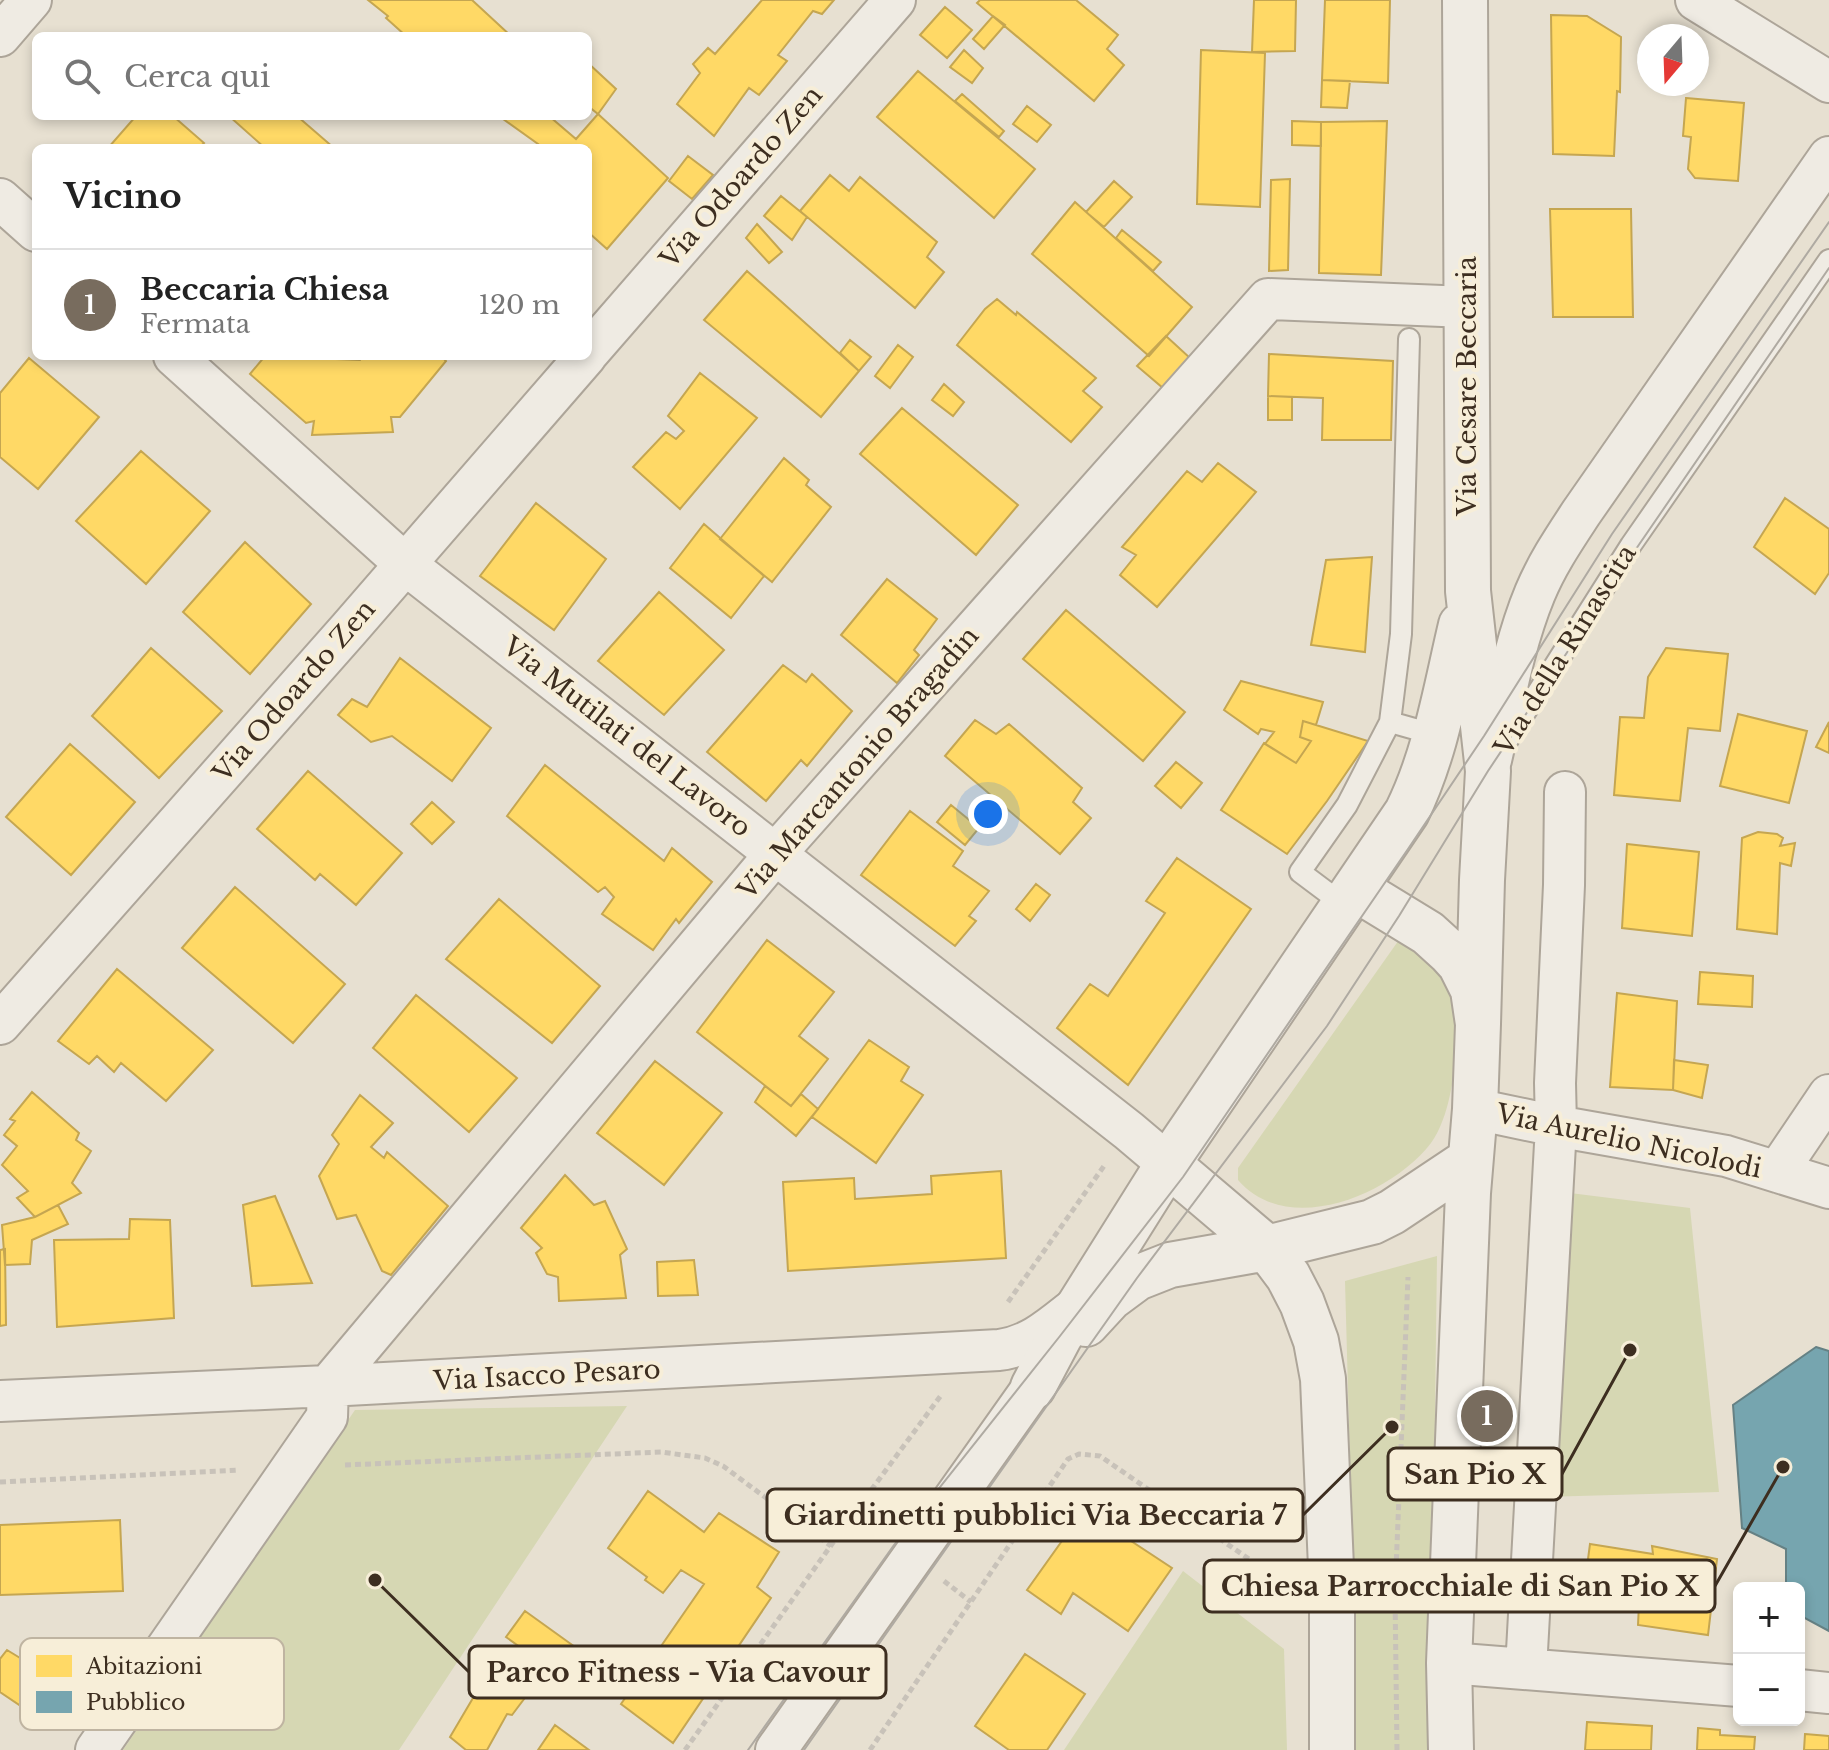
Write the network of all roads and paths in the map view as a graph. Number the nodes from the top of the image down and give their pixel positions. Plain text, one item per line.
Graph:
1 (31, 0) edge
2 (895, 0) edge
3 (1465, 0) edge
4 (1696, 0) edge
5 (0, 36) edge
6 (1829, 82) edge
7 (1829, 157) edge
8 (0, 199) edge
9 (32, 227) edge
10 (1829, 260) edge
11 (1467, 307) junction
12 (1409, 339) dead end
13 (592, 349) edge
14 (178, 360) edge
15 (583, 360) edge
16 (405, 564) junction
17 (1468, 591) junction
18 (1390, 722) junction
19 (1436, 735) junction
20 (1488, 771) junction
21 (1565, 792) dead end
22 (776, 853) junction
23 (1350, 897) junction
24 (0, 1024) edge
25 (1478, 1024) junction
26 (1829, 1095) edge
27 (1475, 1109) junction
28 (1556, 1126) junction
29 (1109, 1157) dead end
30 (1470, 1160) junction
31 (1168, 1164) junction
32 (1777, 1172) junction
33 (1829, 1188) edge
34 (1267, 1248) junction
35 (1408, 1277) dead end
36 (1080, 1304) junction
37 (1005, 1306) dead end
38 (328, 1386) junction
39 (1033, 1387) junction
40 (944, 1391) dead end
41 (0, 1401) edge
42 (292, 1467) junction
43 (0, 1482) edge
44 (831, 1546) junction
45 (1332, 1591) junction
46 (1395, 1594) junction
47 (1452, 1596) junction
48 (174, 1638) edge
49 (1449, 1663) junction
50 (1526, 1669) junction
51 (1733, 1686) edge
52 (1805, 1691) edge
53 (1829, 1693) edge
54 (110, 1730) edge
55 (688, 1749) edge
56 (96, 1750) edge
57 (776, 1750) edge
58 (870, 1750) edge
59 (1332, 1750) edge
60 (1397, 1750) edge
61 (1451, 1750) edge

1 - 5 street
2 - 13 street, Via Odoardo Zen
3 - 11 street, Via Cesare Beccaria
4 - 6 street
7 - 20 street, Via della Rinascita
8 - 9 street
10 - 20 lane, Via della Rinascita
11 - 17 street, Via Cesare Beccaria
11 - 22 street, Via Marcantonio Bragadin
12 - 18 lane
14 - 16 street, Via Mutilati del Lavoro
15 - 16 street, Via Odoardo Zen
16 - 22 street, Via Mutilati del Lavoro
16 - 24 street, Via Odoardo Zen
17 - 19 street
17 - 20 street, Via Cesare Beccaria
18 - 19 lane
18 - 23 lane
19 - 23 street
20 - 25 street, Via Cesare Beccaria
21 - 28 street
22 - 31 street, Via Mutilati del Lavoro
22 - 38 street, Via Marcantonio Bragadin
23 - 25 street
23 - 31 street
25 - 27 street
26 - 32 street
27 - 28 street, Via Aurelio Nicolodi
27 - 30 street
28 - 32 street, Via Aurelio Nicolodi
28 - 50 street
29 - 37 path
30 - 34 street
30 - 47 street
31 - 34 street
31 - 36 street
32 - 33 street, Via Aurelio Nicolodi
34 - 39 street
34 - 45 street
35 - 46 path
36 - 38 street, Via Isacco Pesaro
36 - 39 street
38 - 41 street, Via Isacco Pesaro
38 - 42 street
39 - 57 street
40 - 44 path
42 - 43 path
42 - 44 path
42 - 48 street
44 - 55 path
45 - 46 path
45 - 58 path
45 - 59 street
46 - 47 path
46 - 60 path
47 - 49 street
49 - 50 street
49 - 61 street
50 - 51 street
52 - 53 street
54 - 56 street

